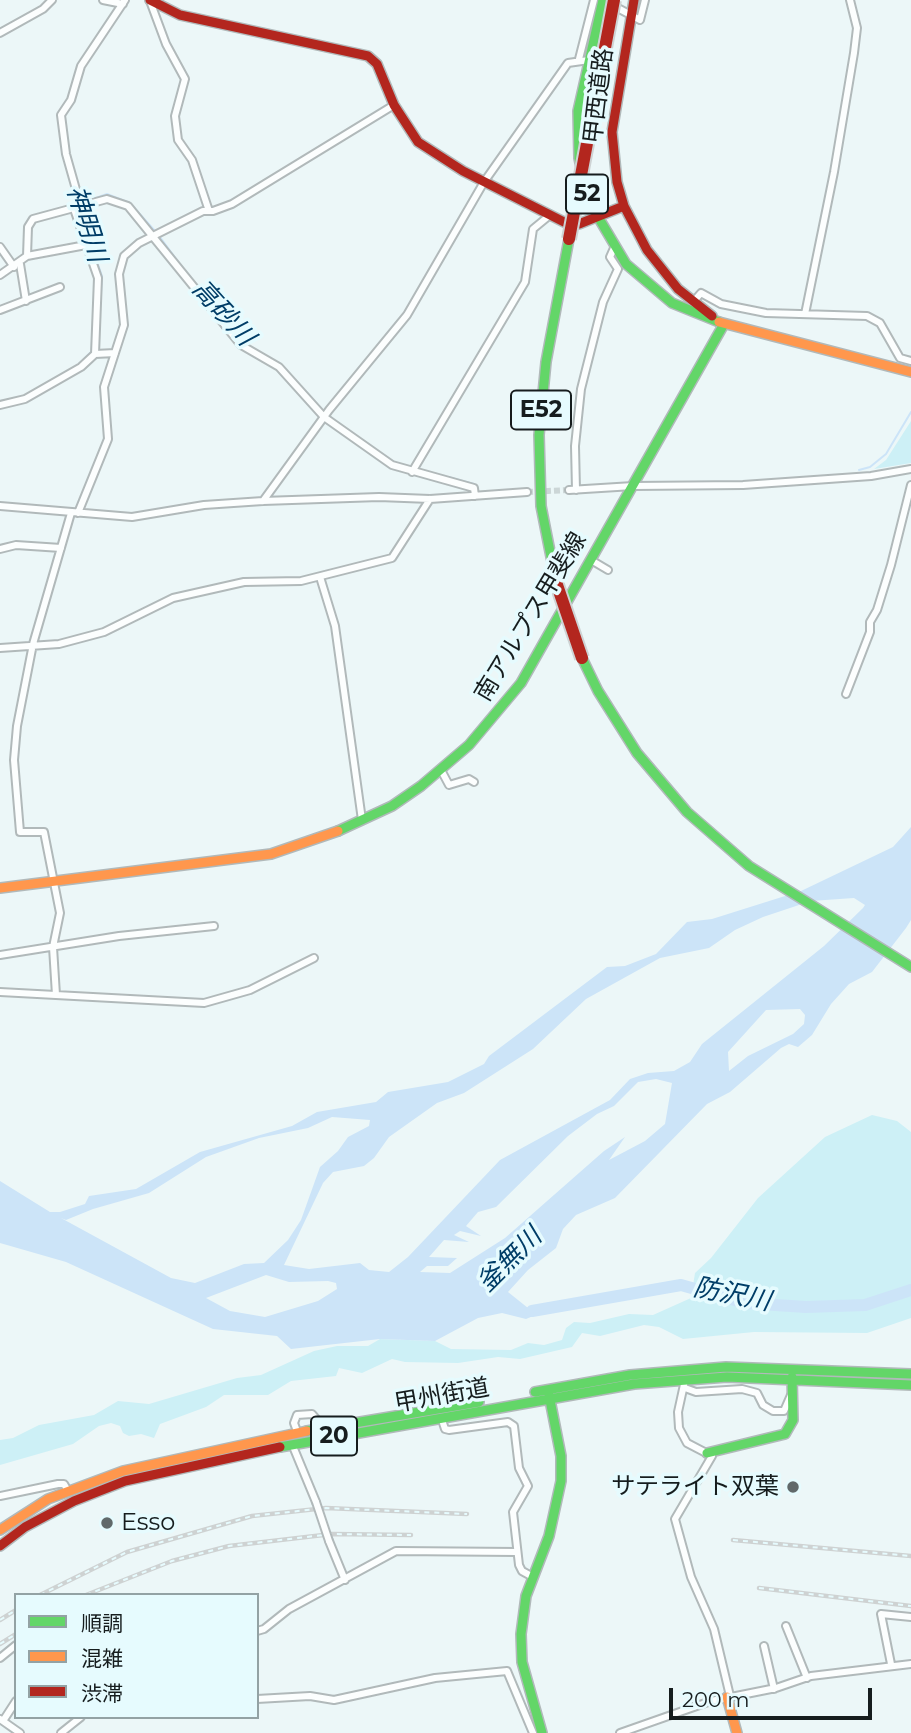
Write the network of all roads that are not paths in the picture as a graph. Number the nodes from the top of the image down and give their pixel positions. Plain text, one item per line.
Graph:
1 (52, 0) edge
2 (103, 0) edge
3 (150, 0) edge
4 (594, 0) edge
5 (603, 0) edge
6 (614, 0) edge
7 (635, 0) edge
8 (645, 0) edge
9 (850, 0) edge
10 (124, 2) edge
11 (632, 16) junction
12 (0, 33) edge
13 (584, 59) junction
14 (394, 105) junction
15 (484, 182) junction
16 (624, 206) junction
17 (77, 208) junction
18 (209, 211) junction
19 (550, 215) junction
20 (596, 218) junction
21 (154, 235) junction
22 (86, 245) junction
23 (0, 247) edge
24 (614, 248) junction
25 (27, 256) junction
26 (17, 265) junction
27 (0, 275) edge
28 (60, 287) dead end
29 (26, 301) junction
30 (692, 302) junction
31 (0, 310) edge
32 (804, 314) junction
33 (724, 324) junction
34 (115, 353) junction
35 (95, 354) junction
36 (911, 361) edge
37 (911, 372) edge
38 (0, 405) edge
39 (324, 416) junction
40 (911, 469) edge
41 (412, 472) junction
42 (911, 485) edge
43 (633, 486) junction
44 (527, 492) tunnel mouth
45 (475, 496) junction
46 (430, 499) junction
47 (263, 500) junction
48 (0, 506) edge
49 (74, 513) junction
50 (61, 548) junction
51 (0, 549) edge
52 (591, 560) junction
53 (608, 570) dead end
54 (320, 577) junction
55 (33, 644) junction
56 (0, 648) edge
57 (846, 694) dead end
58 (441, 769) junction
59 (474, 782) dead end
60 (362, 820) junction
61 (53, 881) junction
62 (0, 888) edge
63 (214, 926) dead end
64 (53, 947) junction
65 (0, 955) edge
66 (314, 958) dead end
67 (911, 967) edge
68 (1, 991) edge
69 (56, 995) junction
70 (911, 1374) edge
71 (792, 1379) junction
72 (685, 1384) junction
73 (911, 1385) edge
74 (549, 1393) junction
75 (441, 1417) junction
76 (297, 1440) junction
77 (707, 1453) junction
78 (68, 1491) junction
79 (0, 1496) edge
80 (0, 1530) edge
81 (0, 1546) edge
82 (517, 1552) junction
83 (533, 1577) junction
84 (345, 1580) junction
85 (911, 1617) edge
86 (786, 1626) dead end
87 (259, 1630) edge
88 (764, 1646) dead end
89 (891, 1664) junction
90 (911, 1664) edge
91 (807, 1678) junction
92 (774, 1689) junction
93 (729, 1696) junction
94 (259, 1699) edge
95 (14, 1704) edge
96 (78, 1719) edge
97 (2, 1720) edge
98 (20, 1733) edge
99 (61, 1733) edge
100 (533, 1733) edge
101 (542, 1733) edge
102 (620, 1733) edge
103 (737, 1733) edge

1 - 12 street
2 - 10 street
3 - 14 main road
3 - 18 street
4 - 13 street
5 - 11 street
5 - 13 main road, 甲西道路 / 52
6 - 67 main road, E52, bridge
7 - 11 main road, 甲西道路 / 52
8 - 11 street
9 - 32 street
10 - 17 street
11 - 16 main road, 甲西道路 / 52
13 - 15 street
13 - 20 main road, 甲西道路 / 52
14 - 15 main road
14 - 18 street
15 - 19 main road
15 - 39 street
16 - 20 main road
16 - 30 main road, 甲西道路 / 52
17 - 21 street
17 - 22 street
17 - 25 street
18 - 21 street
19 - 20 main road
19 - 41 street
20 - 24 main road, 甲西道路 / 52
21 - 34 street
21 - 39 street
22 - 25 street
22 - 35 street
23 - 26 street
24 - 33 main road, 甲西道路 / 52
24 - 43 street
25 - 26 street
26 - 27 street
26 - 29 street
28 - 29 street
29 - 31 street
30 - 32 street
30 - 33 main road, 甲西道路 / 52
32 - 36 street
33 - 37 main road, 甲西道路 / 52
33 - 43 main road, 南アルプス甲斐線
34 - 35 street
34 - 49 street
35 - 38 street
39 - 41 street
39 - 47 street
40 - 43 street
41 - 45 street
42 - 57 street
43 - 52 main road, 南アルプス甲斐線
44 - 45 street
45 - 46 street
46 - 47 street
46 - 54 street
47 - 49 street
48 - 49 street
49 - 50 street
50 - 51 street
50 - 55 street
52 - 53 street
52 - 58 main road, 南アルプス甲斐線
54 - 55 street
54 - 60 street
55 - 56 street
55 - 61 street
58 - 59 street
58 - 60 main road, 南アルプス甲斐線
60 - 61 main road, 南アルプス甲斐線
61 - 62 main road, 南アルプス甲斐線
61 - 64 street
63 - 64 street
64 - 65 street
64 - 69 street
66 - 69 street
68 - 69 street
70 - 71 main road, 甲州街道 / 20
71 - 72 main road, 甲州街道 / 20
71 - 72 street
71 - 73 main road, 甲州街道 / 20
71 - 74 main road, 甲州街道 / 20
71 - 77 main road
72 - 74 main road, 甲州街道 / 20
72 - 77 street
74 - 75 main road, 甲州街道 / 20
74 - 76 main road, 甲州街道 / 20
74 - 83 main road
75 - 76 main road, 甲州街道 / 20
75 - 82 street
76 - 78 main road, 甲州街道 / 20
76 - 81 main road, 甲州街道 / 20
76 - 84 street, bridge
77 - 93 street
78 - 79 street
78 - 80 main road, 甲州街道 / 20
82 - 83 street
82 - 84 street
83 - 101 main road
84 - 87 street
85 - 89 street
86 - 91 street
88 - 92 street
89 - 90 street
89 - 91 street
91 - 92 street
92 - 93 street
93 - 102 street
93 - 103 main road
94 - 100 street
95 - 97 street
96 - 99 street
97 - 98 street

